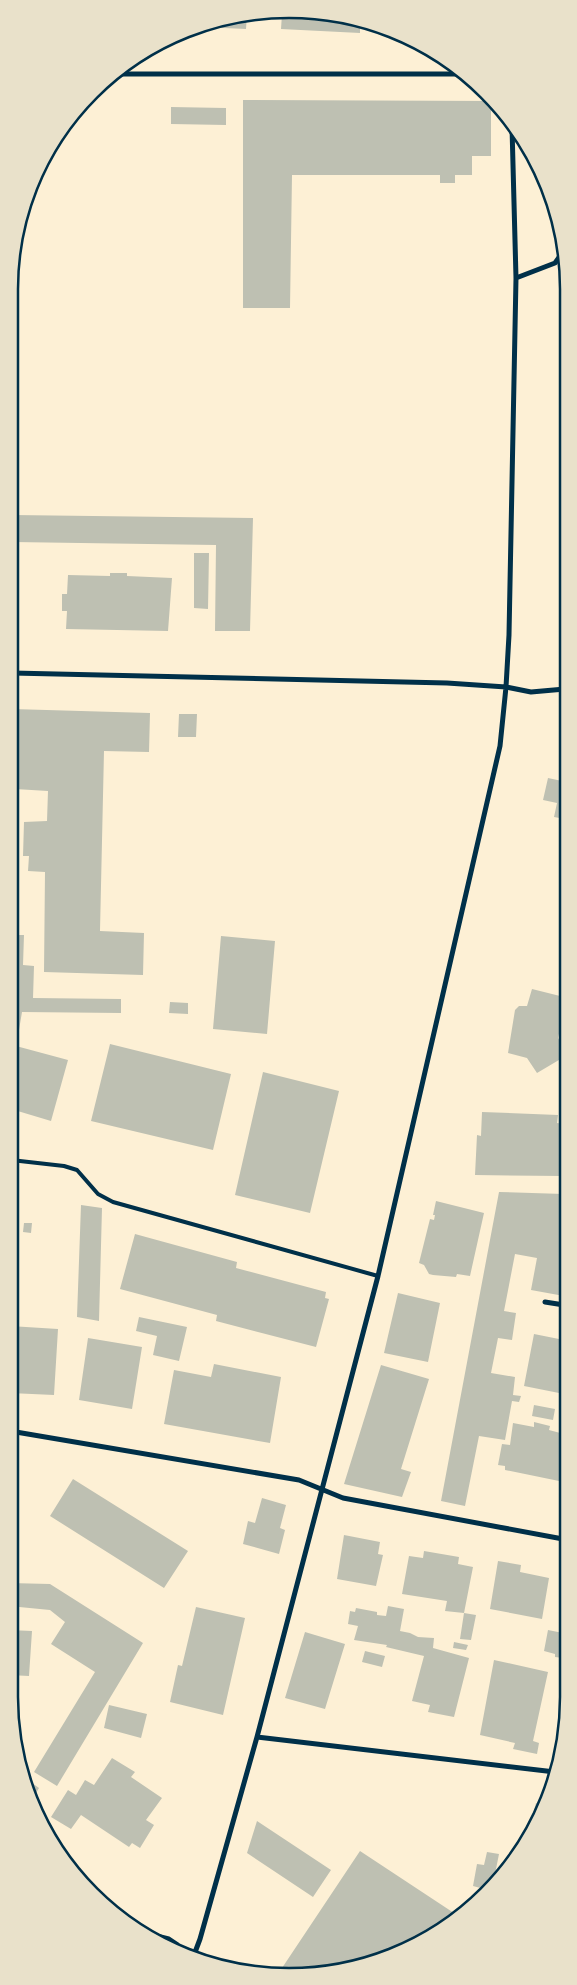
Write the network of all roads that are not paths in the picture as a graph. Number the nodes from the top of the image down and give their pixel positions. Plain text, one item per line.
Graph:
1 (124, 74) edge
2 (453, 74) edge
3 (512, 136) edge
4 (558, 259) edge
5 (516, 278) junction
6 (18, 673) edge
7 (506, 688) junction
8 (560, 689) edge
9 (18, 1161) edge
10 (378, 1276) junction
11 (545, 1302) dead end
12 (560, 1304) edge
13 (18, 1432) edge
14 (322, 1489) junction
15 (560, 1538) edge
16 (256, 1736) junction
17 (549, 1771) edge
18 (196, 1951) edge

1 - 2 street
3 - 5 street
4 - 5 street
5 - 7 street
6 - 7 street
7 - 8 street
7 - 10 street
9 - 10 lane
10 - 14 street
11 - 12 street
13 - 14 street
14 - 15 street
14 - 16 street
16 - 17 street
16 - 18 street

